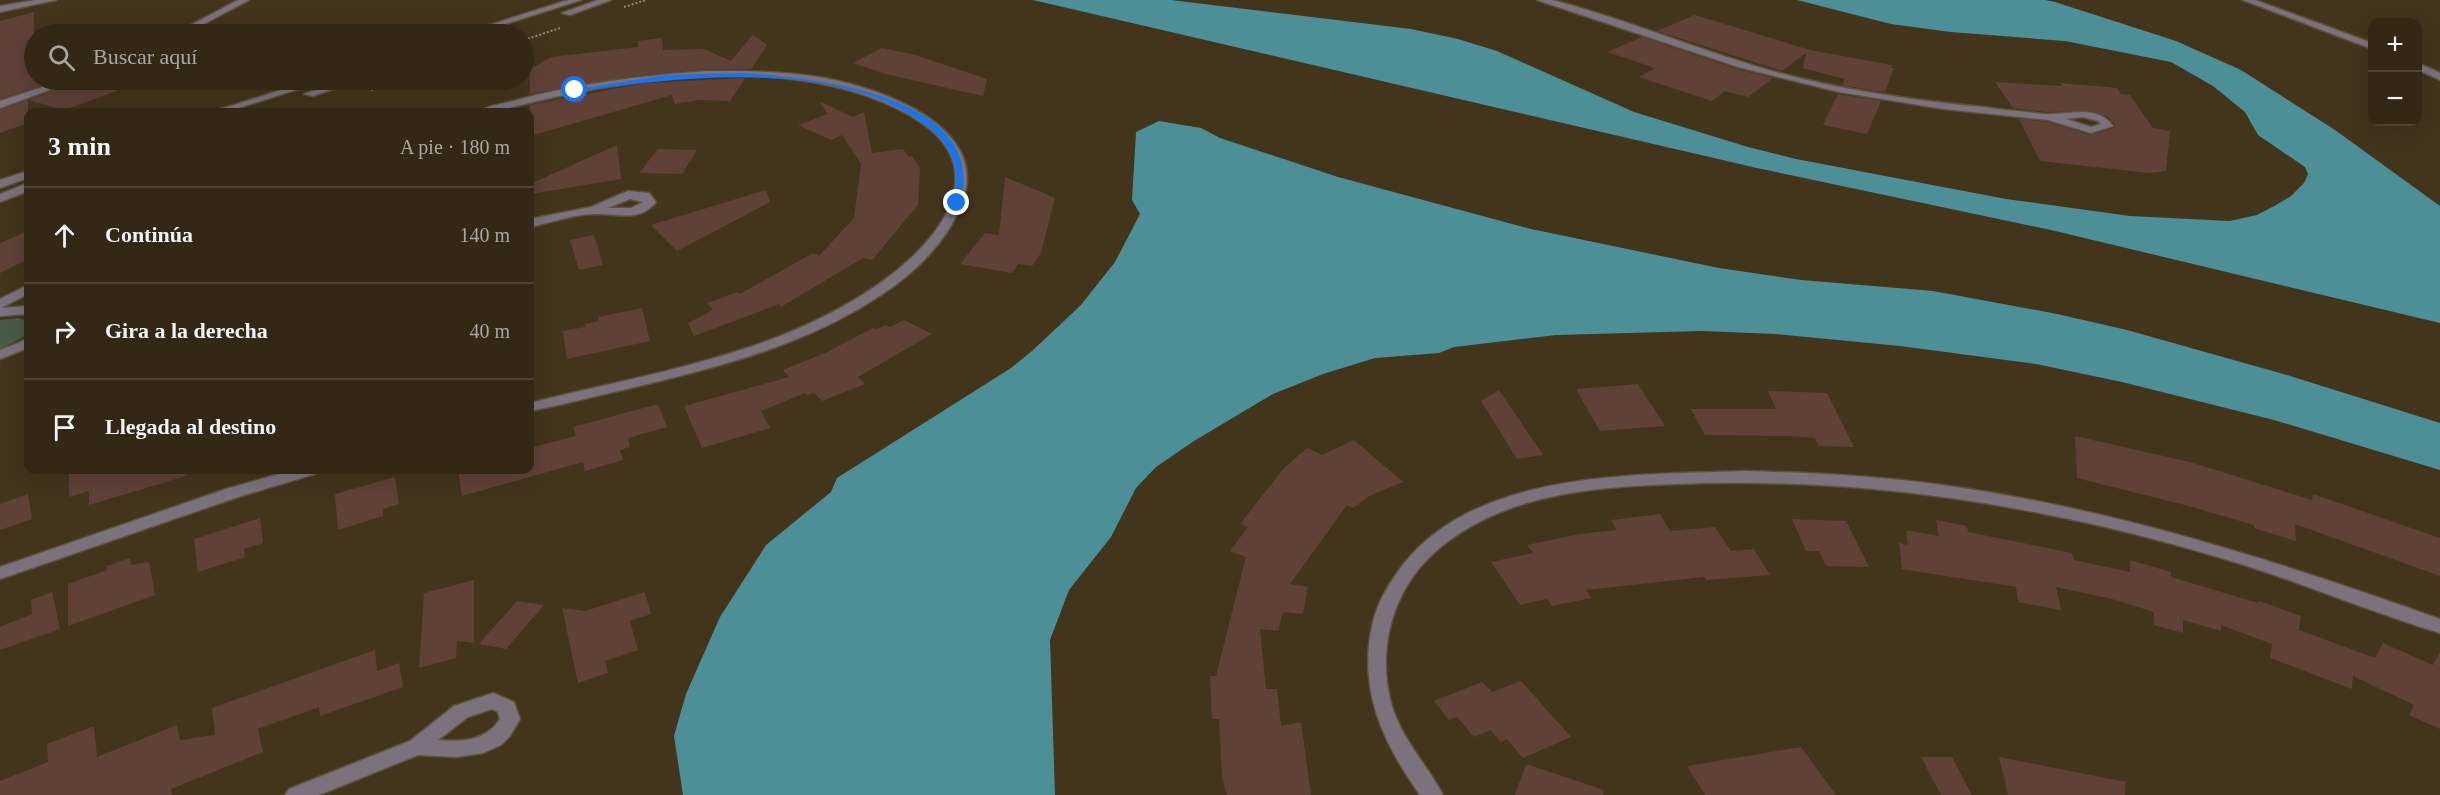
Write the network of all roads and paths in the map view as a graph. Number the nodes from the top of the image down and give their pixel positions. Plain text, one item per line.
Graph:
1 (52, 0) edge
2 (245, 0) edge
3 (577, 0) edge
4 (607, 0) edge
5 (1541, 0) edge
6 (2247, 0) edge
7 (0, 9) edge
8 (198, 24) edge
9 (499, 24) edge
10 (530, 24) edge
11 (2368, 44) edge
12 (2422, 68) edge
13 (2440, 77) edge
14 (43, 90) edge
15 (289, 90) edge
16 (322, 90) edge
17 (0, 105) edge
18 (229, 108) edge
19 (264, 108) edge
20 (499, 108) edge
21 (2049, 117) dead end
22 (24, 175) edge
23 (0, 184) edge
24 (24, 189) edge
25 (0, 198) edge
26 (594, 210) dead end
27 (534, 222) edge
28 (24, 291) edge
29 (0, 304) edge
30 (24, 310) edge
31 (0, 312) edge
32 (24, 346) edge
33 (6, 353) edge
34 (534, 406) edge
35 (296, 474) edge
36 (0, 573) edge
37 (2440, 626) edge
38 (417, 747) dead end
39 (296, 795) edge
40 (1432, 795) edge

1 - 7 street
2 - 8 street
3 - 9 street
4 - 10 street
5 - 21 street
6 - 11 street
12 - 13 street
14 - 17 street
15 - 18 street
16 - 19 street
20 - 34 street
22 - 23 street
24 - 25 street
26 - 27 street
28 - 29 street
30 - 31 street
32 - 33 street
35 - 36 street
37 - 40 street
38 - 39 street

